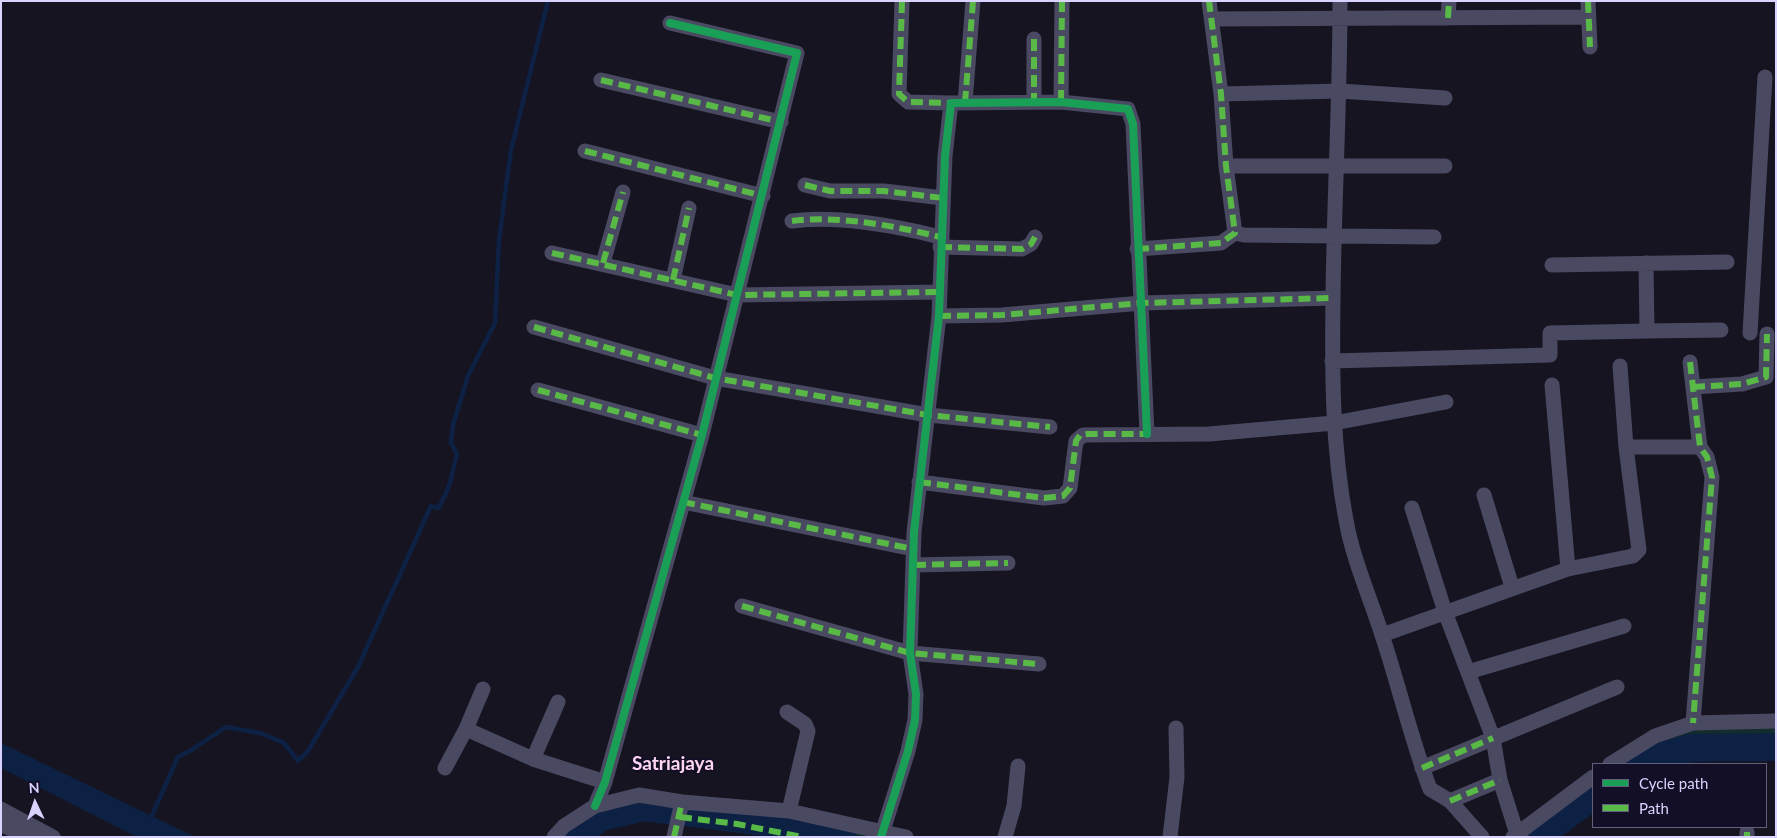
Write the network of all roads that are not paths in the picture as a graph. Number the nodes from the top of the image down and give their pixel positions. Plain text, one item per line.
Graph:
1 (902, 1) edge
2 (973, 1) edge
3 (1062, 1) edge
4 (1209, 1) edge
5 (1340, 1) edge
6 (1449, 1) edge
7 (1588, 1) edge
8 (1588, 17) junction
9 (1448, 18) junction
10 (1212, 19) junction
11 (1340, 20) junction
12 (670, 23) dead end
13 (1034, 39) dead end
14 (1590, 47) dead end
15 (1765, 77) dead end
16 (601, 80) dead end
17 (1340, 91) junction
18 (1221, 94) junction
19 (1445, 98) dead end
20 (1034, 102) junction
21 (1061, 102) junction
22 (958, 103) junction
23 (781, 122) junction
24 (585, 151) dead end
25 (1226, 166) junction
26 (1335, 166) junction
27 (1446, 166) dead end
28 (805, 184) dead end
29 (623, 192) dead end
30 (762, 196) junction
31 (943, 198) junction
32 (689, 208) dead end
33 (792, 221) dead end
34 (1235, 233) junction
35 (1035, 237) dead end
36 (1334, 237) junction
37 (1434, 237) dead end
38 (940, 242) junction
39 (1137, 248) junction
40 (552, 253) dead end
41 (1727, 262) dead end
42 (603, 263) junction
43 (1646, 263) junction
44 (1552, 265) dead end
45 (673, 280) junction
46 (939, 292) junction
47 (738, 295) junction
48 (1333, 298) junction
49 (1142, 304) junction
50 (939, 316) junction
51 (534, 327) dead end
52 (1721, 330) dead end
53 (1647, 331) junction
54 (1772, 334) edge
55 (1332, 361) junction
56 (1690, 362) dead end
57 (1620, 366) dead end
58 (715, 378) junction
59 (1552, 385) dead end
60 (1693, 387) junction
61 (538, 390) dead end
62 (1446, 402) dead end
63 (928, 415) junction
64 (1334, 423) junction
65 (1050, 427) dead end
66 (1147, 434) junction
67 (702, 435) junction
68 (1700, 446) junction
69 (1626, 447) junction
70 (919, 482) junction
71 (1484, 495) dead end
72 (683, 502) junction
73 (1412, 508) dead end
74 (913, 549) junction
75 (1008, 563) dead end
76 (914, 565) junction
77 (1568, 569) junction
78 (1512, 587) junction
79 (742, 606) dead end
80 (1445, 612) junction
81 (1624, 626) dead end
82 (1382, 634) junction
83 (910, 653) junction
84 (1039, 664) dead end
85 (1468, 672) junction
86 (1617, 687) dead end
87 (483, 690) dead end
88 (558, 702) dead end
89 (786, 712) dead end
90 (1776, 721) edge
91 (1693, 723) junction
92 (1176, 728) dead end
93 (466, 729) junction
94 (1493, 738) junction
95 (533, 759) junction
96 (1612, 763) edge
97 (1018, 766) dead end
98 (445, 768) dead end
99 (1422, 768) junction
100 (1592, 778) edge
101 (1500, 780) junction
102 (605, 782) junction
103 (1450, 801) junction
104 (682, 802) junction
105 (595, 806) junction
106 (1, 809) edge
107 (789, 811) junction
108 (1, 824) edge
109 (882, 835) edge
110 (1517, 836) edge
111 (27, 837) edge
112 (53, 837) edge
113 (554, 837) edge
114 (674, 837) edge
115 (906, 837) edge
116 (1006, 837) edge
117 (1170, 837) edge
118 (1482, 837) edge

1 - 22 street
2 - 22 street
3 - 21 street
4 - 10 street
5 - 11 street
6 - 9 street
7 - 8 street
8 - 9 street
8 - 14 street
9 - 11 street
10 - 11 street
10 - 18 street
11 - 17 street
12 - 23 street
13 - 20 street
15 - 54 street
16 - 23 street
17 - 18 street
17 - 19 street
17 - 26 street
18 - 25 street
20 - 21 street
20 - 22 street
21 - 39 street
22 - 31 street
23 - 30 street
24 - 30 street
25 - 26 street
25 - 34 street
26 - 27 street
26 - 36 street
28 - 31 street
29 - 42 street
30 - 47 street
31 - 38 street
32 - 45 street
33 - 38 street
34 - 36 street
34 - 39 street
35 - 38 street
36 - 37 street
36 - 48 street
38 - 46 street
39 - 49 street
40 - 42 street
41 - 43 street
42 - 45 street
43 - 44 street
43 - 53 street
45 - 47 street
46 - 47 street
46 - 50 street
47 - 58 street
48 - 49 street
48 - 55 street
49 - 50 street
49 - 66 street
50 - 63 street
51 - 58 street
52 - 53 street
53 - 55 street
54 - 60 street
55 - 64 street
56 - 60 street
57 - 69 street
58 - 63 street
58 - 67 street
59 - 77 street
60 - 68 street
61 - 67 street
62 - 64 street
63 - 65 street
63 - 70 street
64 - 66 street
64 - 82 street
66 - 70 street
67 - 72 street
68 - 69 street
68 - 91 street
69 - 77 street
70 - 74 street
71 - 78 street
72 - 74 street
72 - 102 street
73 - 80 street
74 - 76 street
75 - 76 street
76 - 83 street
77 - 78 street
78 - 80 street
79 - 83 street
80 - 82 street
80 - 85 street
81 - 85 street
82 - 99 street
83 - 84 street
83 - 109 street
85 - 94 street
86 - 94 street
87 - 93 street
88 - 95 street
89 - 107 street
90 - 91 street
91 - 96 street
92 - 117 street
93 - 95 street
93 - 98 street
94 - 99 street
94 - 101 street
95 - 102 street
97 - 116 street
99 - 103 street
100 - 110 street
101 - 103 street
101 - 110 street
102 - 105 street
103 - 118 street
104 - 105 street
104 - 107 street
104 - 114 street
105 - 113 street
106 - 112 street
107 - 109 street
108 - 111 street
109 - 115 street

